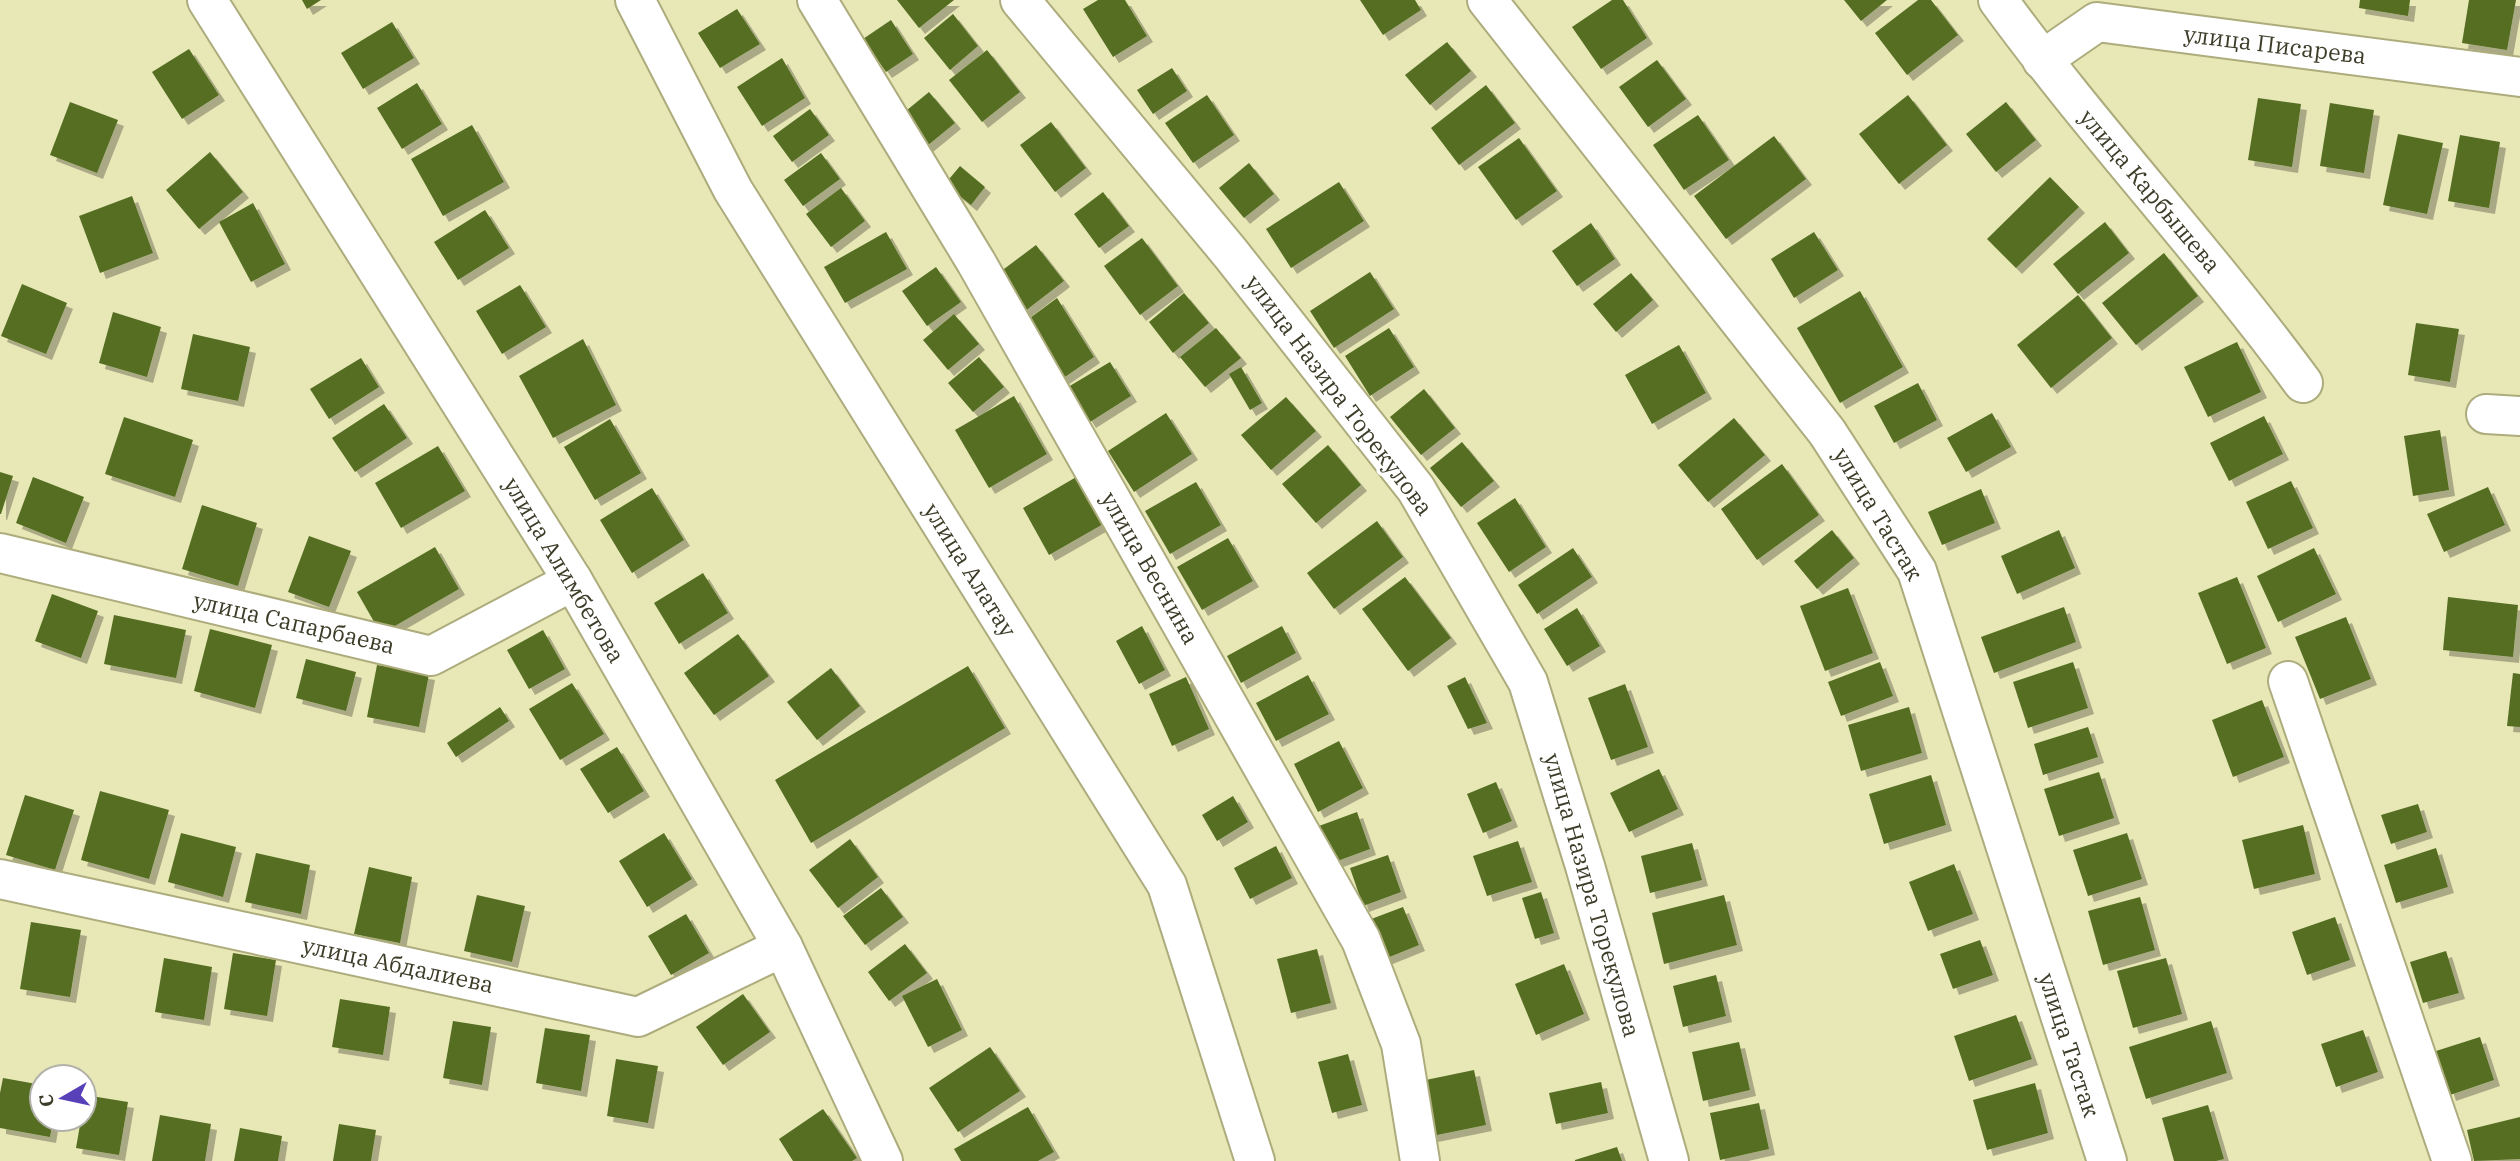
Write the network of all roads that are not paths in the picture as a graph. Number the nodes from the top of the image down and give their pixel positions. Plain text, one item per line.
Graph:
1 (207, 0) edge
2 (635, 0) edge
3 (817, 0) edge
4 (1020, 0) edge
5 (1487, 0) edge
6 (1998, 0) edge
7 (2099, 11) edge
8 (2042, 60) junction
9 (2520, 77) edge
10 (2303, 383) dead end
11 (0, 554) edge
12 (573, 581) junction
13 (2288, 681) dead end
14 (0, 879) edge
15 (783, 947) junction
16 (883, 1161) edge
17 (1255, 1161) edge
18 (1420, 1161) edge
19 (1669, 1161) edge
20 (2107, 1161) edge
21 (2452, 1161) edge

1 - 12 street, улица Алимбетова
2 - 17 street, улица Алатау
3 - 18 street, улица Веснина
4 - 19 street, улица Назира Торекулова
5 - 20 street, улица Тастак
6 - 8 street, улица Карбышева
7 - 8 street, улица Писарева
7 - 9 street, улица Писарева
8 - 10 street, улица Карбышева
11 - 12 street, улица Сапарбаева
12 - 15 street, улица Алимбетова
13 - 21 street
14 - 15 street, улица Абдалиева
15 - 16 street, улица Алимбетова

